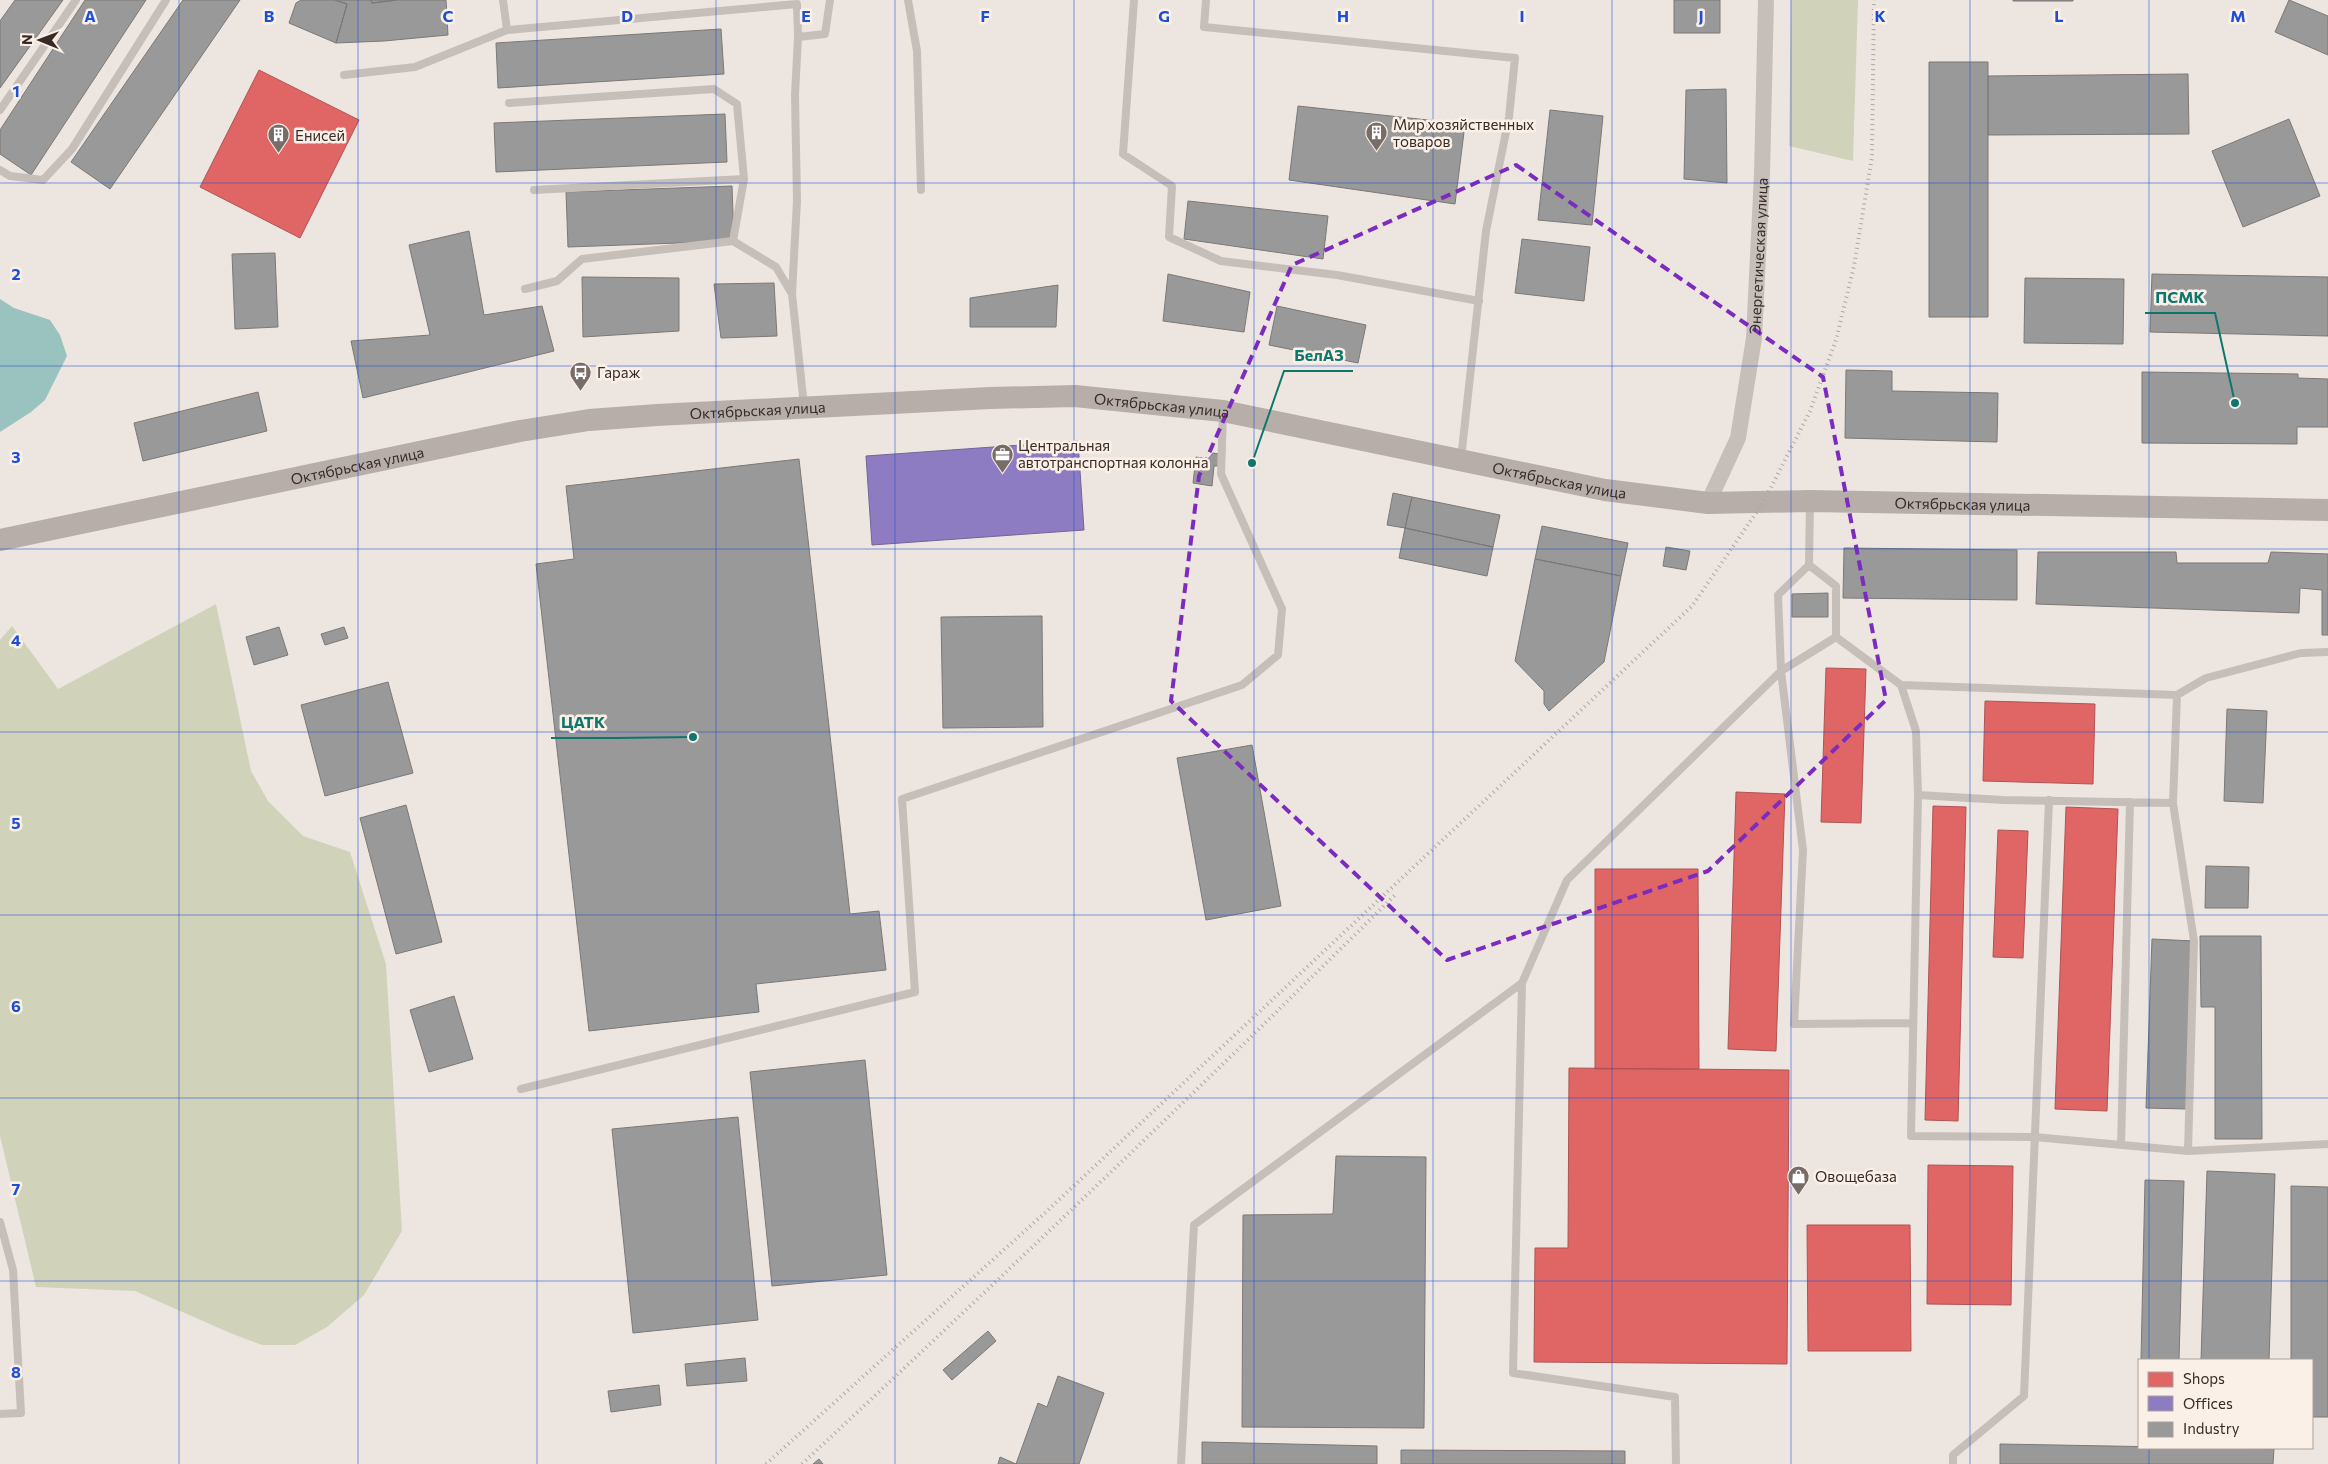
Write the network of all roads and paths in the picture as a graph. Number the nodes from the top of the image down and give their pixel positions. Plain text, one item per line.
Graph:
1 (76, 0) edge
2 (166, 0) edge
3 (503, 0) edge
4 (830, 0) edge
5 (908, 0) edge
6 (1134, 0) edge
7 (1206, 0) edge
8 (1766, 0) edge
9 (507, 30) junction
10 (798, 37) junction
11 (344, 75) dead end
12 (509, 103) dead end
13 (0, 110) edge
14 (0, 170) edge
15 (744, 178) junction
16 (534, 190) dead end
17 (921, 190) dead end
18 (733, 241) junction
19 (525, 289) dead end
20 (792, 294) junction
21 (1479, 301) junction
22 (804, 406) junction
23 (1223, 411) junction
24 (1461, 461) junction
25 (1810, 502) junction
26 (1708, 503) junction
27 (2328, 510) edge
28 (0, 540) edge
29 (1809, 565) junction
30 (1836, 637) junction
31 (2328, 652) edge
32 (1781, 671) junction
33 (1901, 685) junction
34 (2177, 695) junction
35 (1918, 796) junction
36 (2050, 800) junction
37 (2130, 802) junction
38 (2173, 803) junction
39 (1522, 983) junction
40 (1912, 1023) junction
41 (521, 1089) dead end
42 (2034, 1137) junction
43 (2328, 1144) edge
44 (2121, 1145) junction
45 (2188, 1152) junction
46 (0, 1222) edge
47 (0, 1414) edge
48 (1181, 1464) edge
49 (1676, 1464) edge
50 (1952, 1464) edge

1 - 13 lane
2 - 14 lane
3 - 9 lane
4 - 10 lane
5 - 17 lane
6 - 21 lane
7 - 21 lane
8 - 26 street, Энергетическая улица
9 - 10 lane
9 - 11 lane
10 - 20 lane
12 - 15 lane
15 - 16 lane
15 - 18 lane
18 - 19 lane
18 - 20 lane
20 - 22 lane
21 - 24 lane
22 - 23 street, Октябрьская улица
22 - 28 street, Октябрьская улица
23 - 24 street, Октябрьская улица
23 - 41 lane
24 - 26 street, Октябрьская улица
25 - 26 street, Октябрьская улица
25 - 27 street, Октябрьская улица
25 - 29 lane
29 - 30 lane
29 - 32 lane
30 - 32 lane
30 - 33 lane
31 - 34 lane
32 - 39 lane
32 - 40 lane
33 - 34 lane
33 - 35 lane
34 - 38 lane
35 - 36 lane
35 - 40 lane
36 - 37 lane
36 - 42 lane
37 - 38 lane
37 - 44 lane
38 - 45 lane
39 - 48 lane
39 - 49 lane
40 - 42 lane
42 - 44 lane
42 - 50 lane
43 - 45 lane
44 - 45 lane
46 - 47 lane

